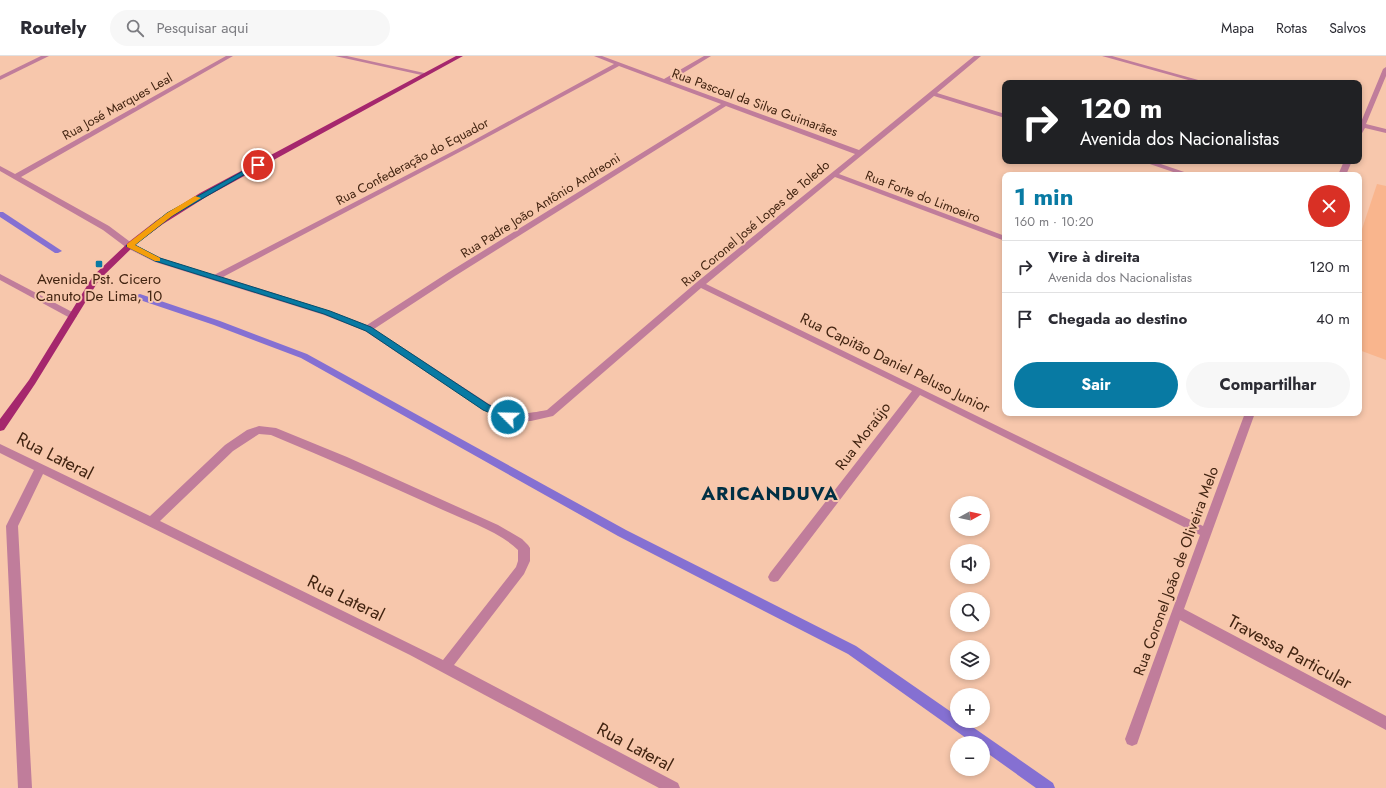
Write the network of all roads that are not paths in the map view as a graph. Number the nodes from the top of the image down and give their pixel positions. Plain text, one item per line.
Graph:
1 (46, 56) edge
2 (230, 56) edge
3 (338, 56) edge
4 (460, 56) edge
5 (598, 56) edge
6 (708, 56) edge
7 (978, 56) edge
8 (1105, 56) edge
9 (619, 64) junction
10 (1386, 69) edge
11 (426, 74) junction
12 (0, 78) edge
13 (1195, 80) edge
14 (665, 81) junction
15 (932, 93) junction
16 (725, 104) junction
17 (1002, 115) edge
18 (1362, 122) edge
19 (1362, 124) edge
20 (1386, 131) edge
21 (859, 153) junction
22 (1155, 164) edge
23 (0, 168) edge
24 (1180, 172) edge
25 (833, 174) junction
26 (15, 177) junction
27 (1002, 238) edge
28 (130, 246) junction
29 (0, 277) edge
30 (215, 278) junction
31 (700, 284) junction
32 (73, 316) junction
33 (368, 329) junction
34 (918, 390) junction
35 (1249, 416) edge
36 (0, 427) edge
37 (0, 448) edge
38 (40, 469) junction
39 (151, 523) junction
40 (1206, 533) junction
41 (774, 577) dead end
42 (1177, 612) junction
43 (445, 667) junction
44 (1386, 723) edge
45 (1132, 739) dead end
46 (25, 788) edge
47 (673, 788) edge

1 - 12 street
2 - 26 street, Rua José Marques Leal
3 - 11 street
4 - 11 main road
5 - 9 street, Rua Pascoal da Silva Guimarães
6 - 14 street
7 - 15 street, Rua Coronel José Lopes de Toledo
8 - 13 street
9 - 14 street, Rua Pascoal da Silva Guimarães
9 - 30 street, Rua Confederação do Equador
10 - 18 street
11 - 28 main road
14 - 16 street, Rua Pascoal da Silva Guimarães
15 - 17 street
15 - 21 street, Rua Coronel José Lopes de Toledo
16 - 21 street, Rua Pascoal da Silva Guimarães
16 - 33 street, Rua Padre João Antônio Andreoni
19 - 20 street
21 - 25 street, Rua Coronel José Lopes de Toledo
22 - 24 street
23 - 26 street
25 - 27 street, Rua Forte do Limoeiro
25 - 31 street, Rua Coronel José Lopes de Toledo
26 - 28 street
28 - 30 street
28 - 32 main road
29 - 32 street
30 - 33 street
31 - 33 street, Rua Coronel José Lopes de Toledo
31 - 34 street, Rua Capitão Daniel Peluso Junior
32 - 36 main road
34 - 40 street, Rua Capitão Daniel Peluso Junior
34 - 41 street, Rua Moraújo
35 - 40 street, Rua Coronel João de Oliveira Melo
37 - 38 street, Rua Lateral
38 - 39 street, Rua Lateral
38 - 46 street
39 - 43 street, Rua Lateral
39 - 43 street
40 - 42 street, Rua Coronel João de Oliveira Melo
42 - 44 street, Travessa Particular
42 - 45 street, Rua Coronel João de Oliveira Melo
43 - 47 street, Rua Lateral

